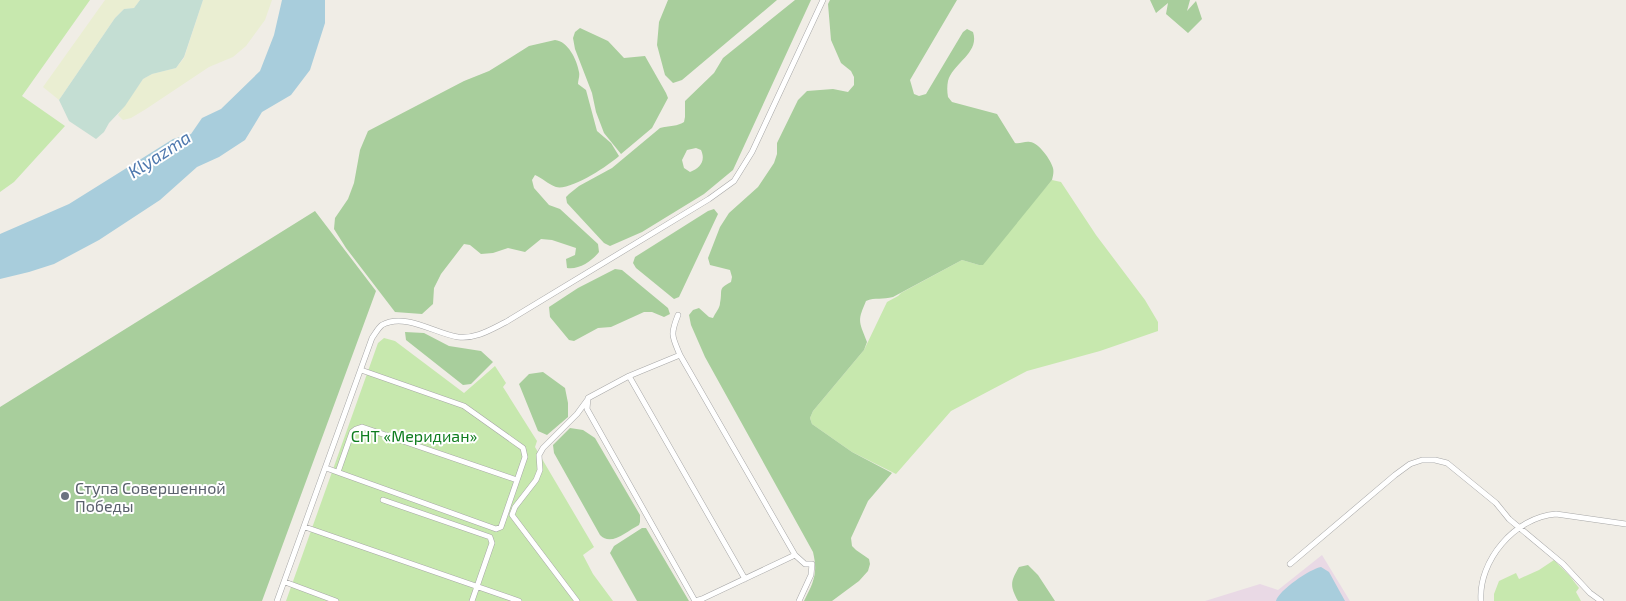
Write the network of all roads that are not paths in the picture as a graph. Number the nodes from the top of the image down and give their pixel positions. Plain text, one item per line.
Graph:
1 (823, 0) edge
2 (678, 315) dead end
3 (680, 355) junction
4 (361, 370) junction
5 (629, 376) junction
6 (588, 398) junction
7 (326, 468) junction
8 (338, 472) junction
9 (517, 480) junction
10 (383, 500) dead end
11 (1626, 524) edge
12 (305, 527) junction
13 (1520, 529) junction
14 (795, 555) junction
15 (1290, 564) dead end
16 (745, 579) junction
17 (285, 582) junction
18 (477, 587) junction
19 (277, 601) edge
20 (336, 601) edge
21 (472, 601) edge
22 (519, 601) edge
23 (577, 601) edge
24 (695, 601) edge
25 (799, 601) edge
26 (1481, 601) edge
27 (1602, 601) edge

1 - 4 street
2 - 3 street
3 - 5 street
3 - 14 street
4 - 7 street
4 - 9 street
5 - 6 street
5 - 16 street
6 - 23 street
6 - 24 street
7 - 8 street
7 - 12 street
8 - 9 street
8 - 9 street
10 - 18 street
11 - 13 street
12 - 17 street
12 - 18 street
13 - 15 street
13 - 26 street
13 - 27 street
14 - 16 street
14 - 25 street
16 - 24 street
17 - 19 street
17 - 20 street
18 - 21 street
18 - 22 street

